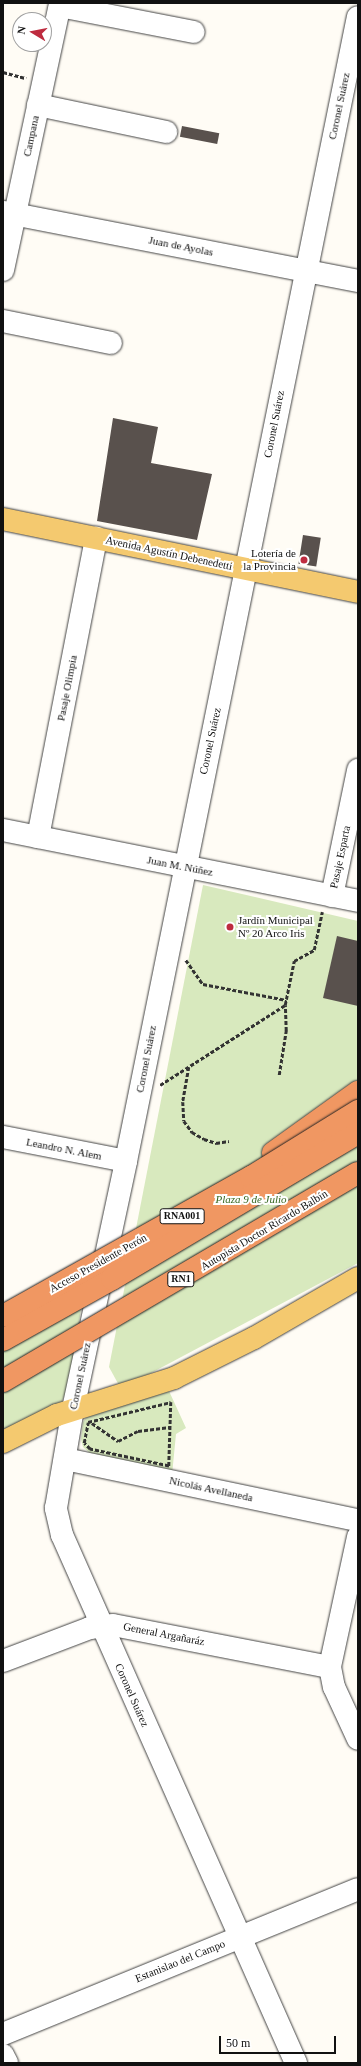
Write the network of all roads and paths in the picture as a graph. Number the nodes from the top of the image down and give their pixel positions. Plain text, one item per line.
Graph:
1 (60, 5) edge
2 (358, 17) edge
3 (194, 32) dead end
4 (3, 72) edge
5 (42, 82) junction
6 (38, 105) junction
7 (166, 132) dead end
8 (9, 213) edge
9 (3, 270) edge
10 (305, 270) junction
11 (358, 281) edge
12 (3, 321) edge
13 (111, 342) dead end
14 (3, 519) edge
15 (96, 538) junction
16 (245, 569) junction
17 (358, 592) edge
18 (358, 770) edge
19 (3, 830) edge
20 (38, 837) junction
21 (184, 868) junction
22 (329, 895) junction
23 (358, 902) edge
24 (185, 958) dead end
25 (286, 1000) junction
26 (285, 1005) junction
27 (189, 1067) junction
28 (279, 1075) dead end
29 (160, 1085) dead end
30 (358, 1092) edge
31 (358, 1111) edge
32 (358, 1133) edge
33 (3, 1137) edge
34 (229, 1141) dead end
35 (126, 1161) junction
36 (358, 1174) edge
37 (358, 1183) edge
38 (194, 1209) junction
39 (284, 1218) junction
40 (358, 1278) edge
41 (3, 1316) edge
42 (3, 1340) edge
43 (3, 1381) edge
44 (81, 1416) junction
45 (170, 1427) junction
46 (3, 1442) edge
47 (64, 1459) junction
48 (358, 1520) edge
49 (358, 1537) edge
50 (101, 1625) junction
51 (3, 1661) edge
52 (330, 1667) junction
53 (356, 1730) edge
54 (358, 1889) edge
55 (239, 1936) junction
56 (3, 2034) edge
57 (3, 2055) edge
58 (7, 2063) edge
59 (296, 2063) edge

1 - 3 street
1 - 5 street, Campana
2 - 10 street, Coronel Suárez
4 - 5 path
5 - 6 street, Campana
6 - 7 street
6 - 8 street, Campana
8 - 9 street, Campana
8 - 10 street, Juan de Ayolas
10 - 11 street, Juan de Ayolas
10 - 16 street, Coronel Suárez
12 - 13 street
14 - 15 main road, Avenida Agustín Debenedetti
15 - 16 main road, Avenida Agustín Debenedetti
15 - 20 street, Pasaje Olimpia
16 - 17 main road, Avenida Agustín Debenedetti
16 - 21 street, Coronel Suárez
18 - 22 street, Pasaje Esparta
19 - 20 street, Juan M. Núñez
20 - 21 street, Juan M. Núñez
21 - 22 street, Juan M. Núñez
21 - 35 street, Coronel Suárez
22 - 23 street, Juan M. Núñez
22 - 25 path
24 - 25 path
25 - 26 path
26 - 27 path
26 - 28 path
27 - 29 path
27 - 34 path
30 - 38 highway, bridge
31 - 38 highway, Acceso Presidente Perón / RNA001, bridge
32 - 42 highway, bridge
33 - 35 street, Leandro N. Alem
35 - 44 street, Coronel Suárez
36 - 39 highway, Autopista Doctor Ricardo Balbín / RN1, bridge
37 - 39 highway, bridge
38 - 41 highway, Acceso Presidente Perón / RNA001, bridge
39 - 43 highway, Autopista Doctor Ricardo Balbín / RN1, bridge
40 - 44 main road
44 - 45 path
44 - 45 path
44 - 45 path
44 - 46 main road
44 - 47 street, Coronel Suárez
47 - 48 street, Nicolás Avellaneda
47 - 50 street, Coronel Suárez
49 - 52 street
50 - 51 street, General Argañaráz
50 - 52 street, General Argañaráz
50 - 55 street, Coronel Suárez
52 - 53 street
54 - 55 street, Estanislao del Campo
55 - 56 street, Estanislao del Campo
55 - 59 street, Coronel Suárez
57 - 58 street

